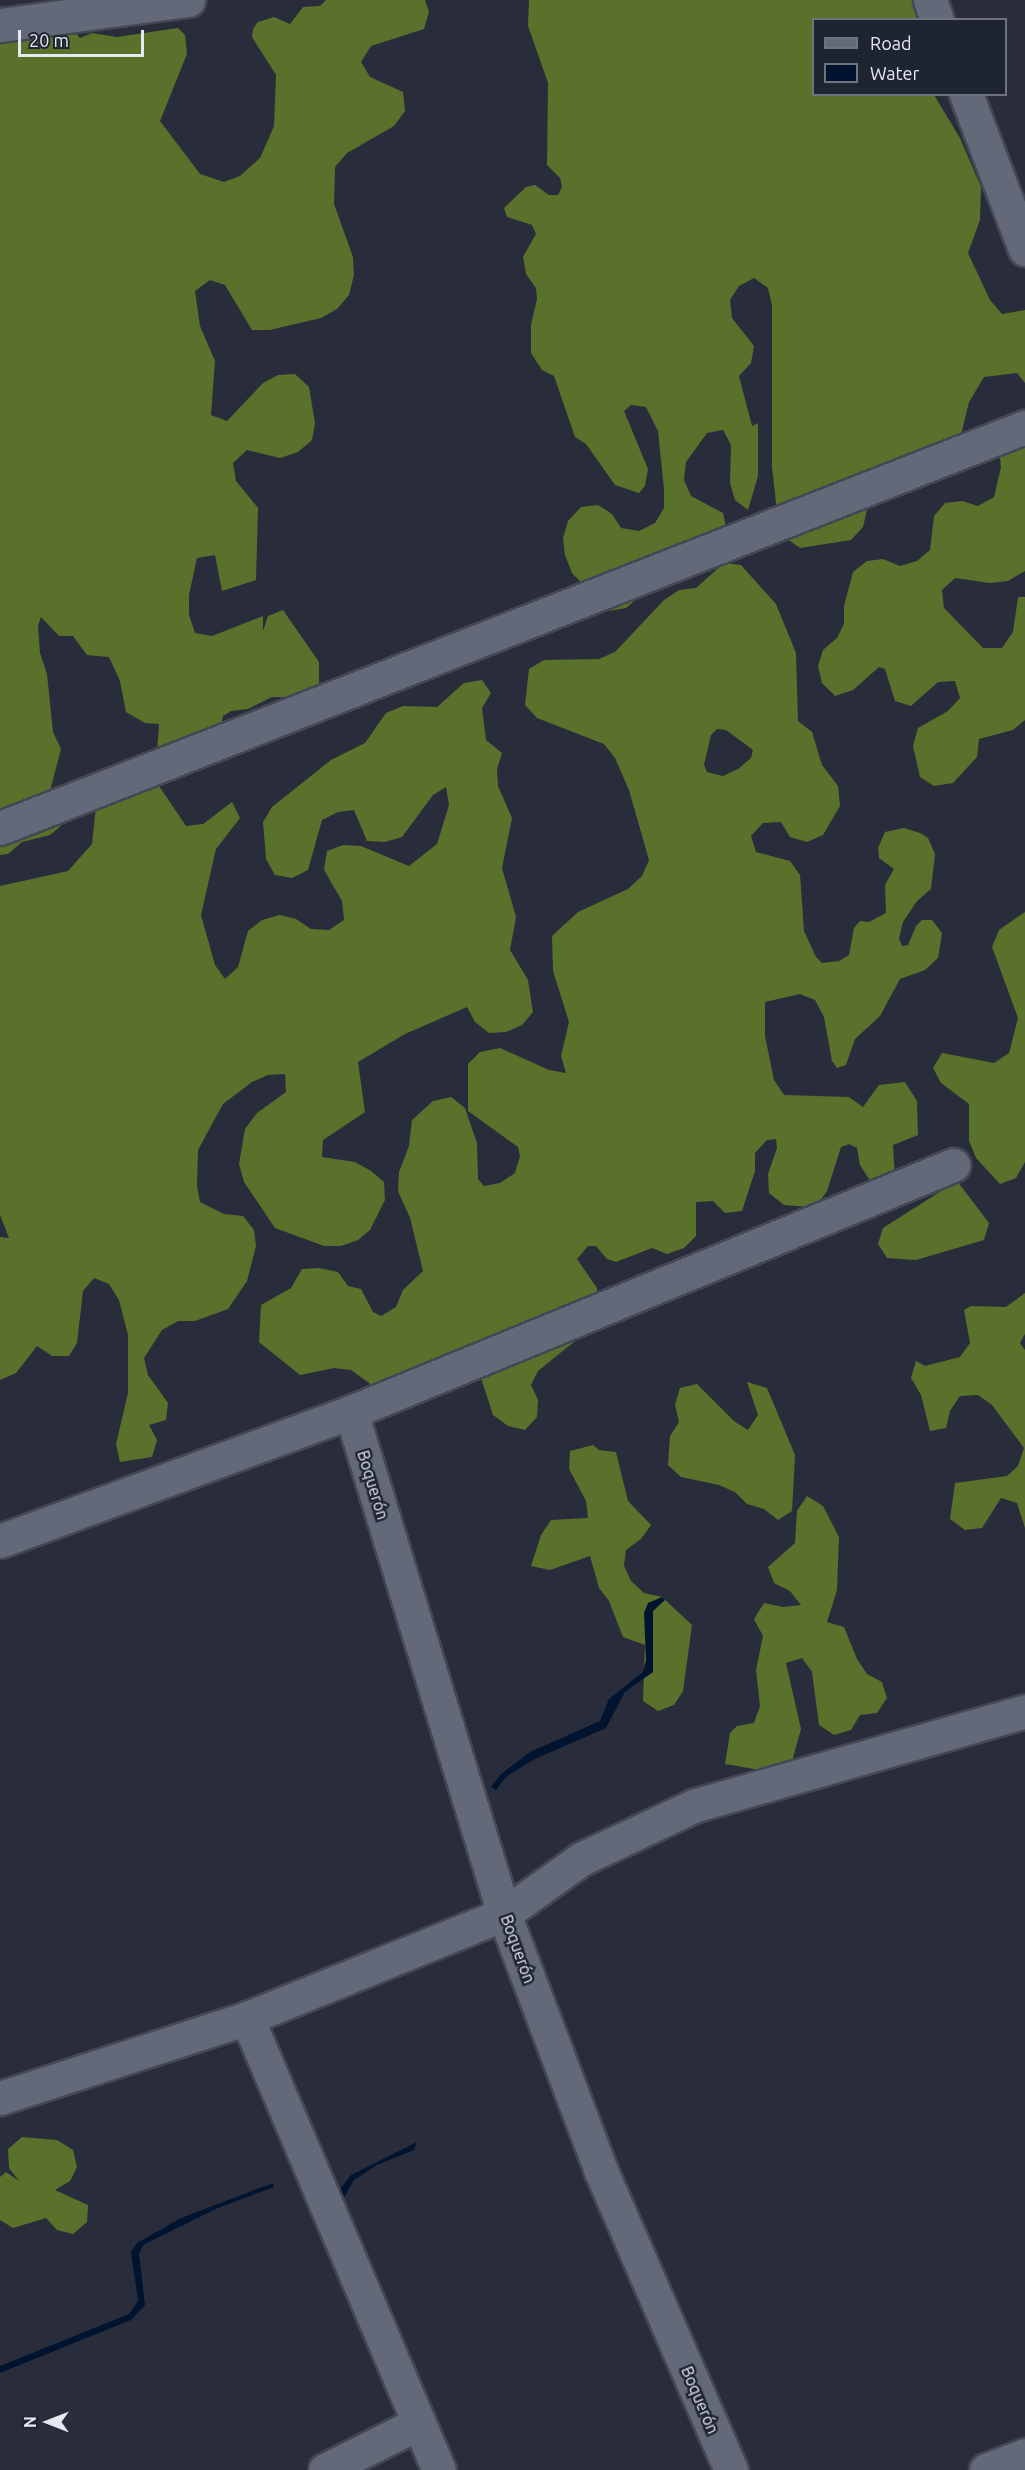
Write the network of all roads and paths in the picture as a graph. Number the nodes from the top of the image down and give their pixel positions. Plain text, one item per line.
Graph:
1 (188, 0) edge
2 (930, 0) edge
3 (936, 18) edge
4 (0, 25) edge
5 (967, 96) edge
6 (1025, 249) edge
7 (1025, 427) edge
8 (0, 828) edge
9 (953, 1165) dead end
10 (351, 1412) junction
11 (0, 1541) edge
12 (1025, 1711) edge
13 (504, 1914) junction
14 (247, 2018) junction
15 (0, 2098) edge
16 (419, 2423) junction
17 (1025, 2456) edge
18 (325, 2470) edge
19 (439, 2470) edge
20 (730, 2470) edge
21 (986, 2470) edge

1 - 4 street
2 - 3 street
5 - 6 street
7 - 8 street
9 - 10 street
10 - 11 street
10 - 13 street, Boquerón
12 - 13 street
13 - 14 street
13 - 20 street, Boquerón
14 - 15 street
14 - 16 street
16 - 18 street
16 - 19 street
17 - 21 street

